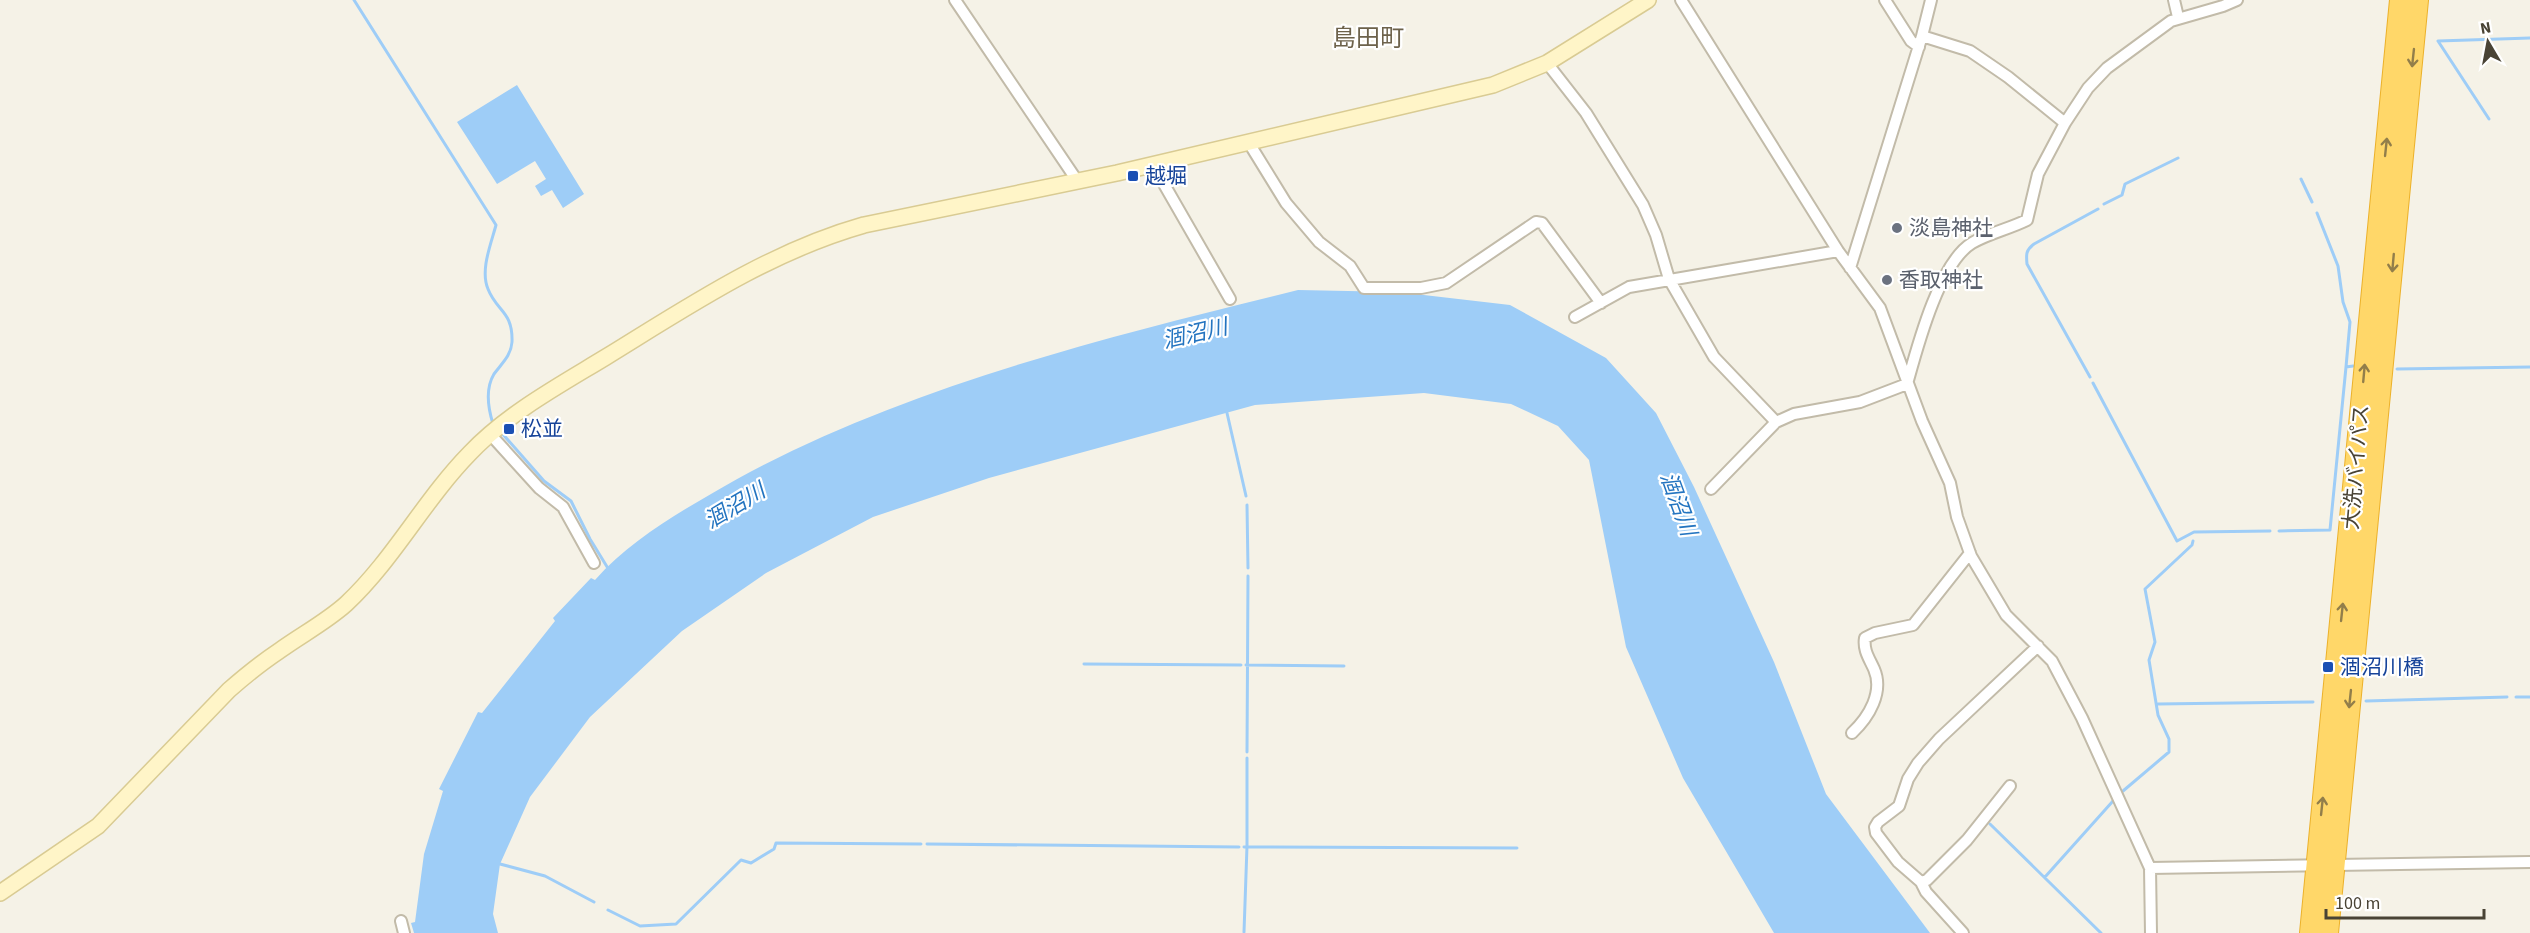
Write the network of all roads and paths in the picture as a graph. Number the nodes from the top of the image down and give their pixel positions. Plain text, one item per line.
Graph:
1 (955, 0) edge
2 (1648, 0) edge
3 (1681, 0) edge
4 (1885, 0) edge
5 (1931, 0) edge
6 (2174, 0) edge
7 (2237, 0) edge
8 (2400, 0) edge
9 (2418, 0) edge
10 (2178, 17) junction
11 (1920, 42) junction
12 (1547, 63) junction
13 (2065, 123) junction
14 (1249, 143) junction
15 (1154, 165) junction
16 (1078, 182) junction
17 (1838, 251) junction
18 (1850, 268) junction
19 (1670, 279) junction
20 (1230, 299) dead end
21 (1601, 303) junction
22 (1575, 317) dead end
23 (1907, 384) junction
24 (1776, 422) junction
25 (490, 434) junction
26 (1711, 489) dead end
27 (1970, 553) junction
28 (594, 563) dead end
29 (2038, 646) junction
30 (1852, 733) dead end
31 (2010, 786) dead end
32 (2530, 862) edge
33 (2325, 865) junction
34 (2150, 868) junction
35 (1921, 882) junction
36 (0, 892) edge
37 (401, 921) dead end
38 (404, 933) edge
39 (1963, 933) edge
40 (2151, 933) edge
41 (2310, 933) edge
42 (2328, 933) edge

1 - 16 street
2 - 12 street
3 - 17 street
4 - 11 street
5 - 11 street
6 - 10 street
7 - 10 street
33 -> 8 highway, 大洗バイパス
9 -> 33 highway, 大洗バイパス
10 - 13 street
11 - 13 street
11 - 18 street
12 - 14 street
12 - 19 street
13 - 23 street
14 - 15 street
14 - 21 street
15 - 16 street
15 - 20 street
16 - 25 street
17 - 18 street
17 - 19 street
18 - 23 street
19 - 21 street
19 - 24 street
21 - 22 street
23 - 24 street
23 - 27 street
24 - 26 street
25 - 28 street
25 - 36 street
27 - 29 street
27 - 30 street
29 - 34 street
29 - 35 street
31 - 35 street
32 - 33 street
33 - 34 street
33 - 41 highway, 大洗バイパス
33 - 42 highway, 大洗バイパス
34 - 40 street
35 - 39 street
37 - 38 street

